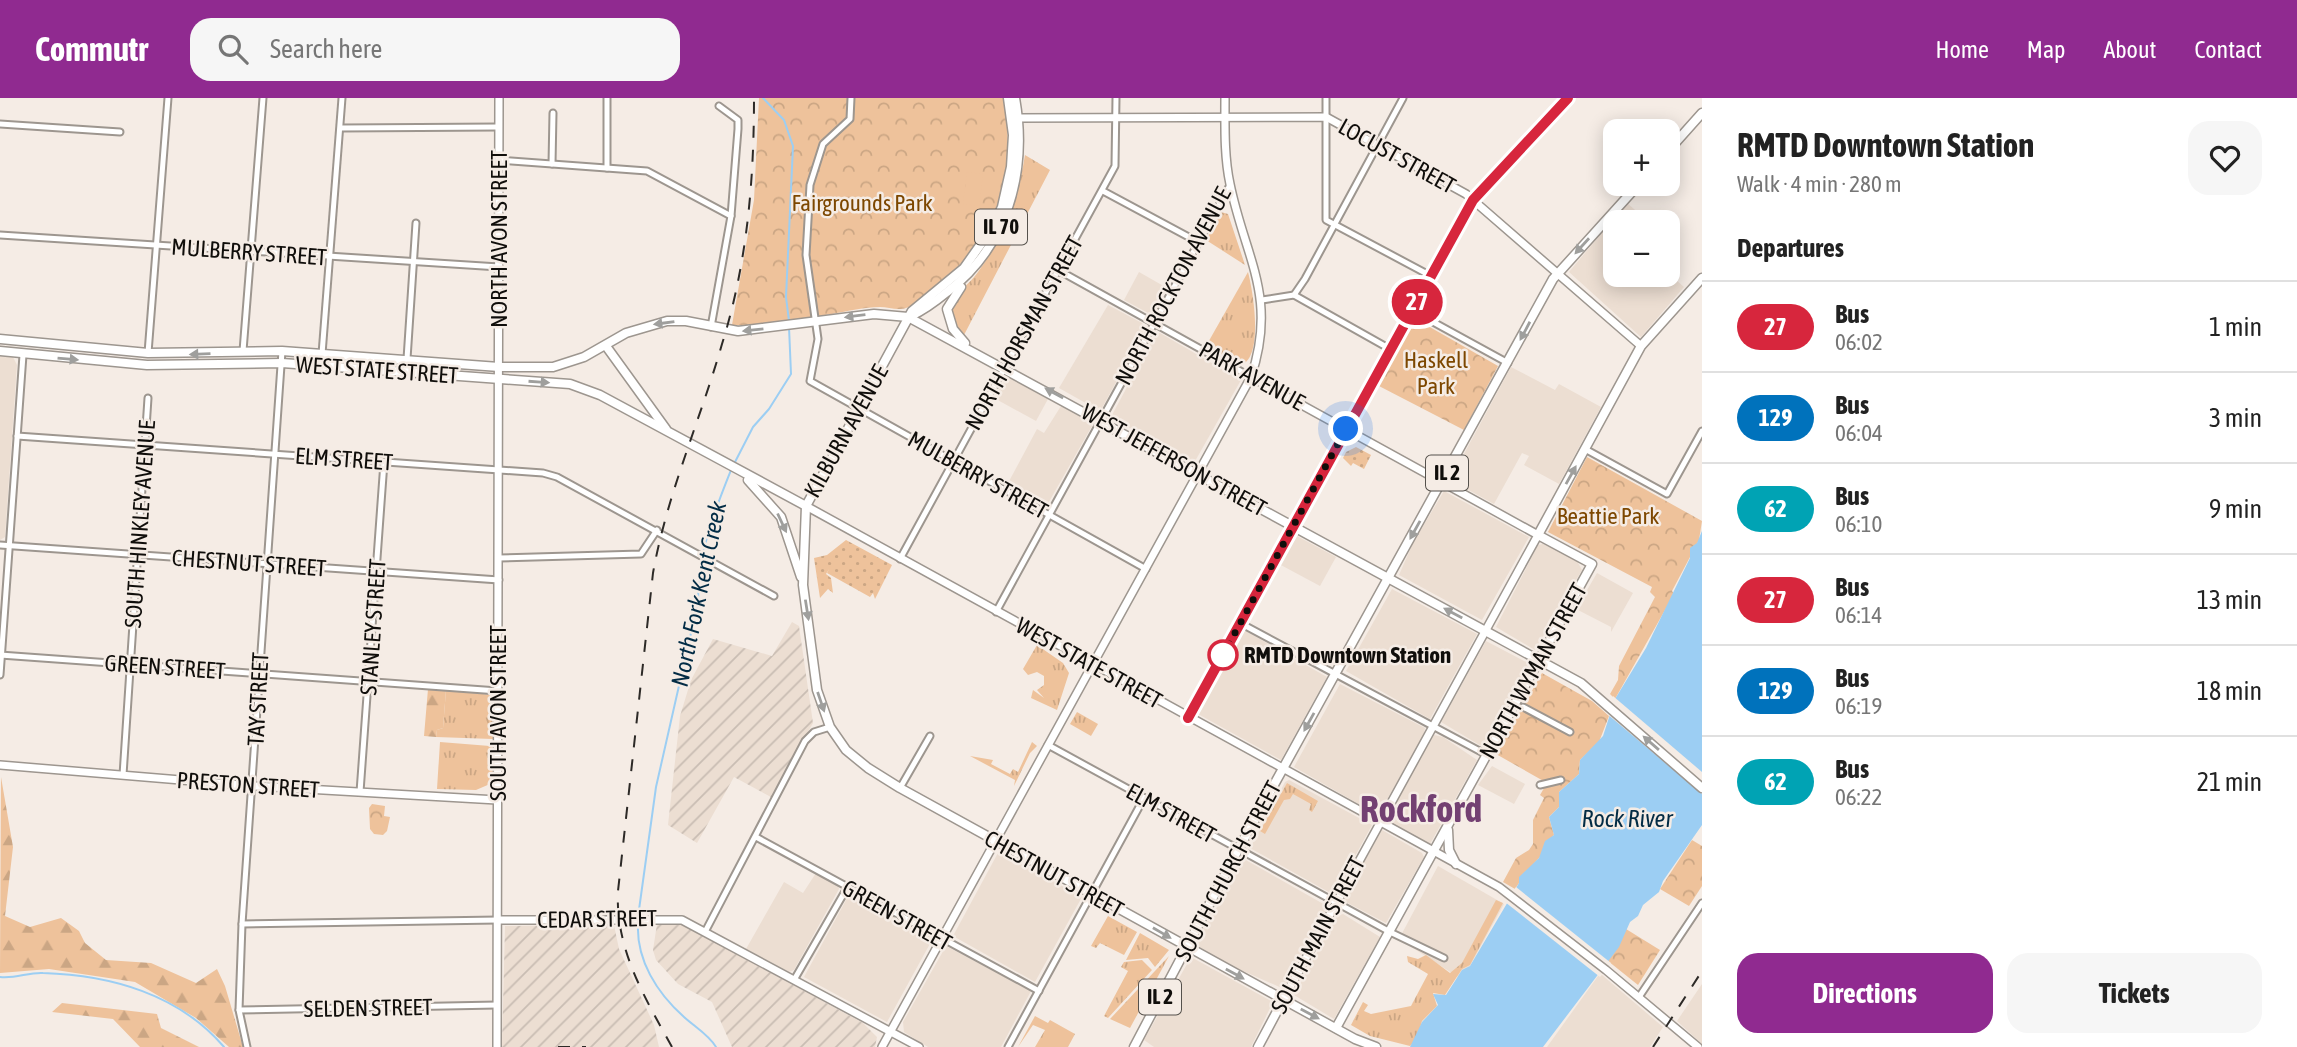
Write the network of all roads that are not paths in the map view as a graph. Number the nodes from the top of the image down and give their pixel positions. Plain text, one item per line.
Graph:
1 (168, 98) edge
2 (263, 98) edge
3 (342, 98) edge
4 (499, 98) edge
5 (607, 98) edge
6 (850, 98) edge
7 (1008, 98) edge
8 (1015, 98) edge
9 (1116, 98) edge
10 (1225, 98) edge
11 (1326, 98) edge
12 (1403, 98) edge
13 (1556, 98) edge
14 (1568, 98) edge
15 (1562, 104) junction
16 (719, 107) dead end
17 (554, 113) dead end
18 (1702, 113) edge
19 (1225, 117) junction
20 (1326, 117) junction
21 (1015, 118) junction
22 (1116, 118) junction
23 (0, 124) edge
24 (498, 127) junction
25 (341, 128) junction
26 (120, 132) dead end
27 (1680, 138) edge
28 (1378, 146) junction
29 (498, 160) junction
30 (552, 164) junction
31 (607, 168) junction
32 (1230, 185) junction
33 (1102, 191) junction
34 (1628, 196) edge
35 (1473, 200) junction
36 (731, 216) junction
37 (416, 223) dead end
38 (1334, 225) junction
39 (0, 235) edge
40 (1198, 242) junction
41 (157, 245) junction
42 (252, 254) junction
43 (331, 258) junction
44 (413, 263) junction
45 (499, 267) junction
46 (975, 269) junction
47 (1058, 270) junction
48 (1559, 272) junction
49 (1431, 276) junction
50 (1702, 278) edge
51 (1294, 295) junction
52 (1262, 300) junction
53 (1413, 311) junction
54 (908, 317) junction
55 (817, 321) junction
56 (1154, 322) junction
57 (711, 327) junction
58 (0, 339) edge
59 (606, 346) junction
60 (1642, 346) junction
61 (1390, 349) junction
62 (0, 351) edge
63 (243, 351) junction
64 (282, 351) junction
65 (972, 351) junction
66 (148, 354) junction
67 (321, 354) junction
68 (23, 355) junction
69 (407, 359) junction
70 (282, 363) junction
71 (1508, 363) junction
72 (1005, 367) junction
73 (499, 368) junction
74 (1251, 377) junction
75 (499, 379) junction
76 (148, 398) dead end
77 (859, 409) junction
78 (1101, 420) junction
79 (1346, 429) junction
80 (1702, 431) edge
81 (668, 432) junction
82 (18, 436) junction
83 (145, 445) junction
84 (1585, 449) junction
85 (274, 454) junction
86 (384, 462) junction
87 (954, 462) junction
88 (499, 471) junction
89 (737, 471) junction
90 (1199, 474) junction
91 (1442, 482) junction
92 (806, 506) junction
93 (1050, 516) junction
94 (1294, 526) junction
95 (657, 530) junction
96 (1538, 535) junction
97 (0, 545) edge
98 (9, 545) junction
99 (138, 554) junction
100 (499, 558) junction
101 (900, 559) junction
102 (1592, 564) joint
103 (267, 565) junction
104 (1146, 569) junction
105 (376, 571) junction
106 (1390, 578) junction
107 (499, 580) junction
108 (803, 585) junction
109 (774, 596) dead end
110 (996, 612) junction
111 (1240, 624) junction
112 (1486, 630) junction
113 (811, 635) joint
114 (1, 655) edge
115 (1539, 660) junction
116 (130, 664) junction
117 (1092, 665) junction
118 (1336, 674) junction
119 (0, 675) edge
120 (259, 675) junction
121 (370, 681) junction
122 (498, 691) junction
123 (1524, 707) dead end
124 (1188, 718) junction
125 (1433, 726) junction
126 (830, 727) junction
127 (1570, 732) dead end
128 (930, 736) dead end
129 (1048, 745) junction
130 (1487, 755) junction
131 (0, 765) edge
132 (1283, 770) junction
133 (123, 775) junction
134 (1561, 780) dead end
135 (1541, 785) dead end
136 (253, 786) junction
137 (900, 788) junction
138 (1702, 788) edge
139 (359, 792) junction
140 (1144, 798) junction
141 (497, 800) junction
142 (1450, 822) junction
143 (1379, 823) junction
144 (756, 837) junction
145 (995, 841) junction
146 (1238, 850) junction
147 (1434, 852) junction
148 (1456, 864) junction
149 (847, 888) junction
150 (1091, 894) junction
151 (1336, 902) junction
152 (1702, 903) edge
153 (498, 920) junction
154 (242, 924) junction
155 (706, 930) junction
156 (1390, 932) junction
157 (943, 940) junction
158 (1187, 948) junction
159 (1444, 958) dead end
160 (794, 980) junction
161 (1039, 990) junction
162 (1639, 997) junction
163 (1283, 1000) junction
164 (497, 1005) junction
165 (239, 1010) junction
166 (1336, 1028) junction
167 (891, 1032) junction
168 (1137, 1046) edge
169 (247, 1047) edge
170 (497, 1047) edge
171 (882, 1047) edge
172 (919, 1047) edge
173 (1008, 1047) edge
174 (1258, 1047) edge
175 (1376, 1047) edge
176 (1698, 1047) edge

1 - 41 street
2 - 42 street
3 - 25 street
4 - 24 street, NORTH AVON STREET
5 - 31 street
6 - 55 street
7 - 21 main road, KILBURN AVENUE / IL 70
8 - 21 main road, KILBURN AVENUE / IL 70
9 - 22 street, NORTH HORSMAN STREET
10 - 19 street, NORTH ROCKTON AVENUE
11 - 20 street
12 - 28 street
13 - 15 street
14 - 15 street
15 - 35 street
16 - 36 street
17 - 30 street
18 - 27 main road
19 - 20 street, LOCUST STREET
19 - 22 street, LOCUST STREET
19 - 32 street, NORTH ROCKTON AVENUE
20 - 28 street, LOCUST STREET
20 - 38 street
21 - 22 street, LOCUST STREET
21 - 46 main road, KILBURN AVENUE / IL 70
21 - 54 main road, KILBURN AVENUE / IL 70
22 - 33 street, NORTH HORSMAN STREET
23 - 26 street
24 - 25 street
24 - 29 street, NORTH AVON STREET
25 - 43 street
28 - 35 street, LOCUST STREET
28 - 38 street
29 - 30 street
29 - 45 street, NORTH AVON STREET
30 - 31 street
31 - 36 street
32 - 40 street, NORTH ROCKTON AVENUE
32 - 52 street
33 - 40 street
33 - 47 street, NORTH HORSMAN STREET
34 -> 48 main road, IL 2
35 - 48 street, LOCUST STREET
35 - 49 street
36 - 57 street
37 - 44 street
38 - 49 street
38 - 51 street
39 - 41 street, MULBERRY STREET
40 - 56 street, NORTH ROCKTON AVENUE
41 - 42 street, MULBERRY STREET
41 - 66 street
42 - 43 street, MULBERRY STREET
42 - 63 street
43 - 44 street, MULBERRY STREET
43 - 67 street
44 - 45 street, MULBERRY STREET
44 - 69 street
45 - 73 street, NORTH AVON STREET
46 - 54 main road, KILBURN AVENUE / IL 70
46 - 65 main road
47 - 56 street, PARK AVENUE
47 - 72 street, NORTH HORSMAN STREET
48 - 60 street, LOCUST STREET
48 -> 71 main road, IL 2
49 - 53 street
50 - 60 main road
51 - 52 street
51 - 61 street
52 - 74 street
53 - 61 street
53 - 71 street
54 -> 55 main road, WEST JEFFERSON STREET
54 - 65 main road, WEST JEFFERSON STREET
54 - 77 main road, KILBURN AVENUE / IL 70
55 -> 57 main road, WEST JEFFERSON STREET
55 - 77 street, MULBERRY STREET
56 - 74 street, PARK AVENUE
56 - 78 street, NORTH ROCKTON AVENUE
57 -> 59 main road, WEST STATE STREET
58 - 66 main road, WEST STATE STREET
59 - 73 main road, WEST STATE STREET
59 - 81 main road
60 - 84 main road
61 - 79 street
62 - 68 main road, WEST STATE STREET
63 - 64 main road, WEST STATE STREET
63 -> 66 main road, WEST STATE STREET
64 - 67 main road, WEST STATE STREET
64 - 70 street, TAY STREET
65 - 72 main road, WEST JEFFERSON STREET
67 - 69 main road, WEST STATE STREET
68 -> 70 main road, WEST STATE STREET
68 - 82 street
69 - 73 main road, WEST STATE STREET
70 - 75 main road, WEST STATE STREET
70 - 85 street, TAY STREET
71 - 91 main road, IL 2
78 -> 72 main road, WEST JEFFERSON STREET
72 - 87 street, NORTH HORSMAN STREET
73 - 75 street, NORTH AVON STREET
74 - 79 street, PARK AVENUE
74 - 90 street
75 -> 81 main road, WEST STATE STREET
75 - 88 street, SOUTH AVON STREET
76 - 83 street, SOUTH HINKLEY AVENUE
77 - 87 street, MULBERRY STREET
77 - 92 main road, KILBURN AVENUE / IL 70
78 - 90 main road, WEST JEFFERSON STREET
78 - 93 street, NORTH ROCKTON AVENUE
79 - 91 street, PARK AVENUE
79 - 94 street
80 - 84 street
81 - 89 main road, WEST STATE STREET
82 - 83 street, ELM STREET
82 - 98 street
83 - 85 street, ELM STREET
83 - 99 street, SOUTH HINKLEY AVENUE
96 -> 84 main road
85 - 86 street, ELM STREET
85 - 103 street, TAY STREET
86 - 88 street, ELM STREET
86 - 105 street, STANLEY STREET
87 - 93 street, MULBERRY STREET
87 - 101 street, NORTH HORSMAN STREET
88 - 95 street, ELM STREET
88 - 100 street, SOUTH AVON STREET
89 - 92 main road, WEST STATE STREET
89 -> 108 main road
90 - 94 main road, WEST JEFFERSON STREET
90 - 104 street
91 - 96 street, PARK AVENUE
91 -> 106 main road, IL 2
92 - 101 street, WEST STATE STREET
92 - 108 main road, KILBURN AVENUE
93 - 104 street, MULBERRY STREET
93 - 110 street, NORTH ROCKTON AVENUE
94 - 106 main road, WEST JEFFERSON STREET
94 - 111 street
95 - 100 street
95 - 109 street, ELM STREET
96 - 102 main road, PARK AVENUE
96 - 112 street, SOUTH MAIN STREET
97 - 98 street, CHESTNUT STREET
98 - 99 street, CHESTNUT STREET
98 - 114 street
99 - 103 street, CHESTNUT STREET
99 - 116 street, SOUTH HINKLEY AVENUE
100 - 107 street, SOUTH AVON STREET
101 - 110 street, WEST STATE STREET
102 - 115 main road, NORTH WYMAN STREET
103 - 105 street, CHESTNUT STREET
103 - 120 street, TAY STREET
104 - 117 street
105 - 107 street, CHESTNUT STREET
105 - 121 street, STANLEY STREET
112 -> 106 main road, WEST JEFFERSON STREET
106 - 118 main road, IL 2
107 - 122 street, SOUTH AVON STREET
108 -> 113 main road, KILBURN AVENUE
110 - 117 street, WEST STATE STREET
111 - 118 street
111 - 124 street
112 - 115 main road, WEST JEFFERSON STREET
112 - 125 street, SOUTH MAIN STREET
113 -> 126 main road, CHESTNUT STREET
114 - 116 street, GREEN STREET
114 - 119 street
115 - 130 main road, NORTH WYMAN STREET
138 -> 115 main road, WEST JEFFERSON STREET
116 - 120 street, GREEN STREET
116 - 133 street, SOUTH HINKLEY AVENUE
117 - 124 street, WEST STATE STREET
117 - 129 street
118 - 125 street
118 -> 132 main road, IL 2
120 - 121 street, GREEN STREET
120 - 136 street, TAY STREET
121 - 122 street, GREEN STREET
121 - 139 street, STANLEY STREET
122 - 141 street, SOUTH AVON STREET
123 - 127 street
124 - 132 street, WEST STATE STREET
125 - 130 street
125 - 143 street, SOUTH MAIN STREET
126 - 137 main road, CHESTNUT STREET
126 - 144 street
128 - 137 street
129 - 140 street, ELM STREET
129 - 145 street
130 - 142 main road, NORTH WYMAN STREET
131 - 133 street, PRESTON STREET
132 - 143 street, WEST STATE STREET
132 - 146 main road, SOUTH CHURCH STREET / IL 2
133 - 136 street, PRESTON STREET
134 - 135 street
136 - 139 street, PRESTON STREET
136 - 154 street, TAY STREET
137 - 145 main road, CHESTNUT STREET
139 - 141 street, PRESTON STREET
140 - 146 street, ELM STREET
140 - 150 street
141 - 153 street, SOUTH AVON STREET
142 - 147 main road, NORTH WYMAN STREET
142 - 148 main road
143 - 147 street, WEST STATE STREET
143 - 151 street, SOUTH MAIN STREET
144 - 149 street, GREEN STREET
144 - 155 street
145 - 150 main road, CHESTNUT STREET
145 - 157 street
146 - 151 street, ELM STREET
146 - 158 main road, SOUTH CHURCH STREET / IL 2
147 - 148 street, WEST STATE STREET
147 - 156 main road, NORTH WYMAN STREET
148 - 162 street, WEST STATE STREET
149 - 157 street, GREEN STREET
149 - 160 street
150 -> 158 main road, CHESTNUT STREET
150 - 161 street
151 - 156 street, ELM STREET
151 - 163 street, SOUTH MAIN STREET
152 - 162 street
153 - 154 street, CEDAR STREET
153 - 155 street, CEDAR STREET
153 - 164 street, SOUTH AVON STREET
154 - 165 street, TAY STREET
155 - 160 street, CEDAR STREET
156 - 159 street, ELM STREET
156 - 166 main road, NORTH WYMAN STREET
157 - 161 street, GREEN STREET
157 - 167 street
158 -> 163 main road, CHESTNUT STREET
158 - 168 main road, SOUTH CHURCH STREET / IL 2
160 - 167 street, CEDAR STREET
161 - 173 street
162 - 176 street, WEST STATE STREET
163 -> 166 main road, CHESTNUT STREET
163 - 174 main road, SOUTH MAIN STREET
164 - 165 street, SELDEN STREET
164 - 170 street, SOUTH AVON STREET
165 - 169 street, TAY STREET
166 - 175 main road, CHESTNUT STREET
167 - 171 street
167 - 172 street, CEDAR STREET

